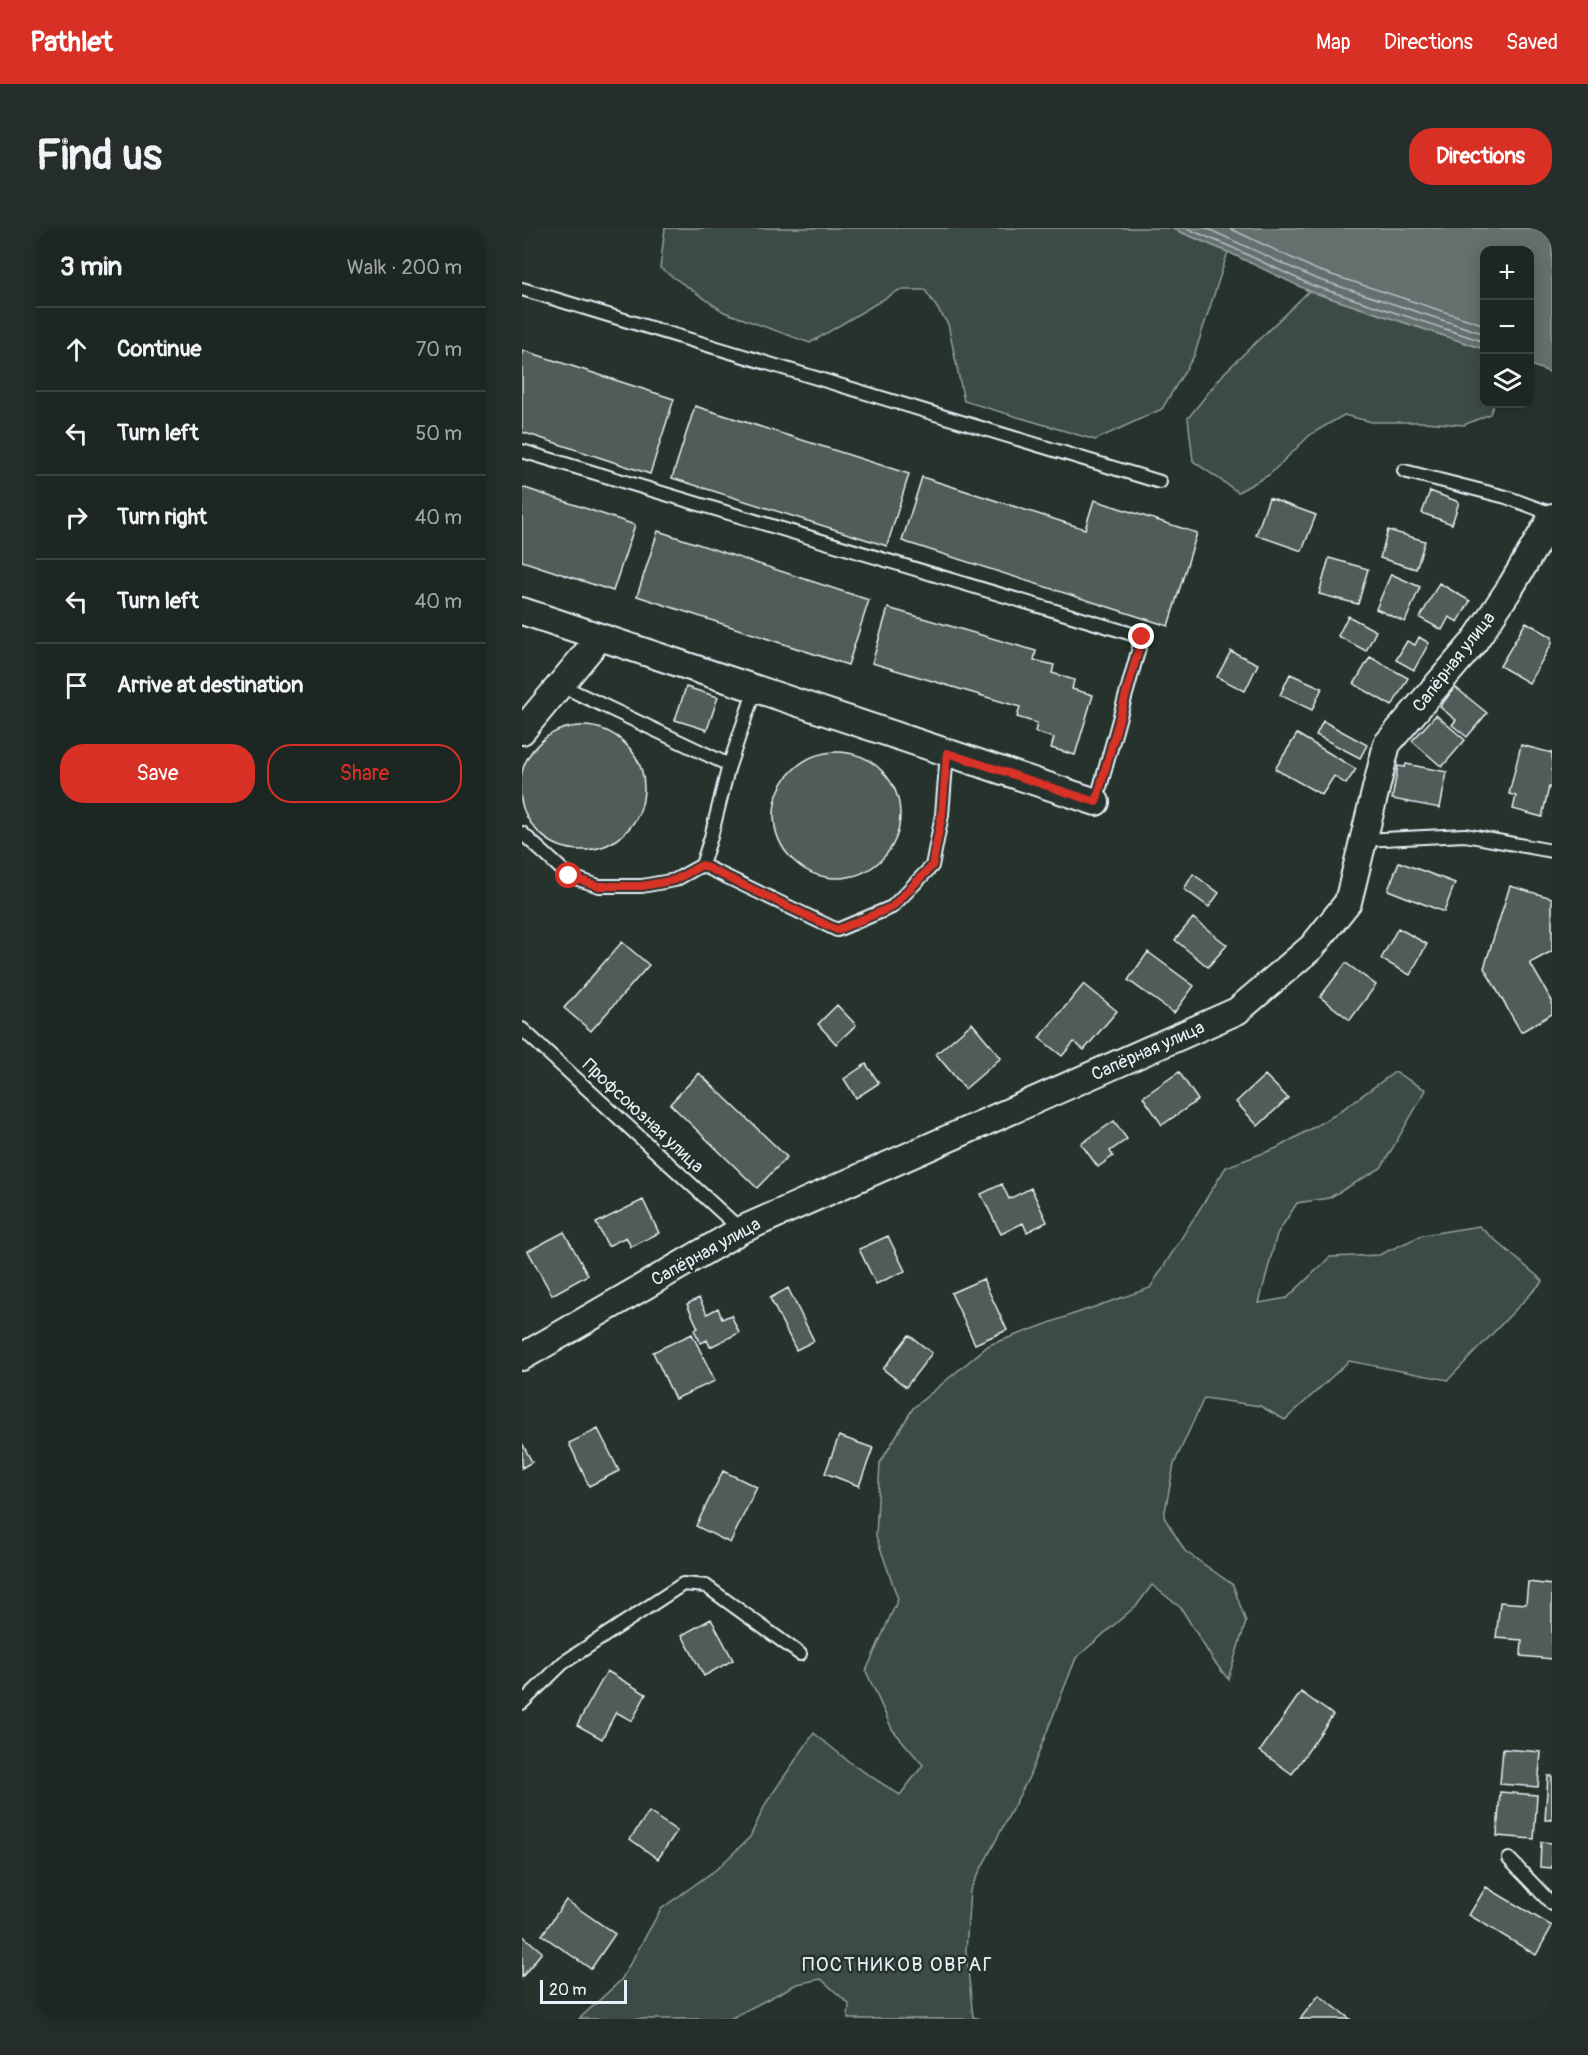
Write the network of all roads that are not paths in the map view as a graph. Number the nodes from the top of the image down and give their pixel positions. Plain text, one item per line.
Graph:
1 (522, 289) edge
2 (522, 451) edge
3 (1404, 471) dead end
4 (1160, 482) dead end
5 (1552, 515) edge
6 (522, 611) edge
7 (600, 637) junction
8 (560, 685) junction
9 (755, 689) junction
10 (522, 731) edge
11 (947, 753) junction
12 (729, 765) junction
13 (1096, 802) joint
14 (522, 833) edge
15 (1363, 840) junction
16 (1552, 851) edge
17 (702, 865) junction
18 (522, 1029) edge
19 (741, 1230) junction
20 (522, 1357) edge
21 (800, 1654) dead end
22 (522, 1702) edge
23 (1509, 1859) dead end
24 (1552, 1904) edge

1 - 4 lane
2 - 13 lane
3 - 5 lane
5 - 15 street, Сапёрная улица
6 - 7 street
7 - 8 street
7 - 9 street
8 - 10 street
8 - 12 lane
9 - 11 street
9 - 12 lane
11 - 13 street
11 - 17 lane
12 - 17 lane
14 - 17 lane
15 - 16 lane
15 - 19 street, Сапёрная улица
18 - 19 lane, Профсоюзная улица
19 - 20 street, Сапёрная улица
21 - 22 lane
23 - 24 lane

